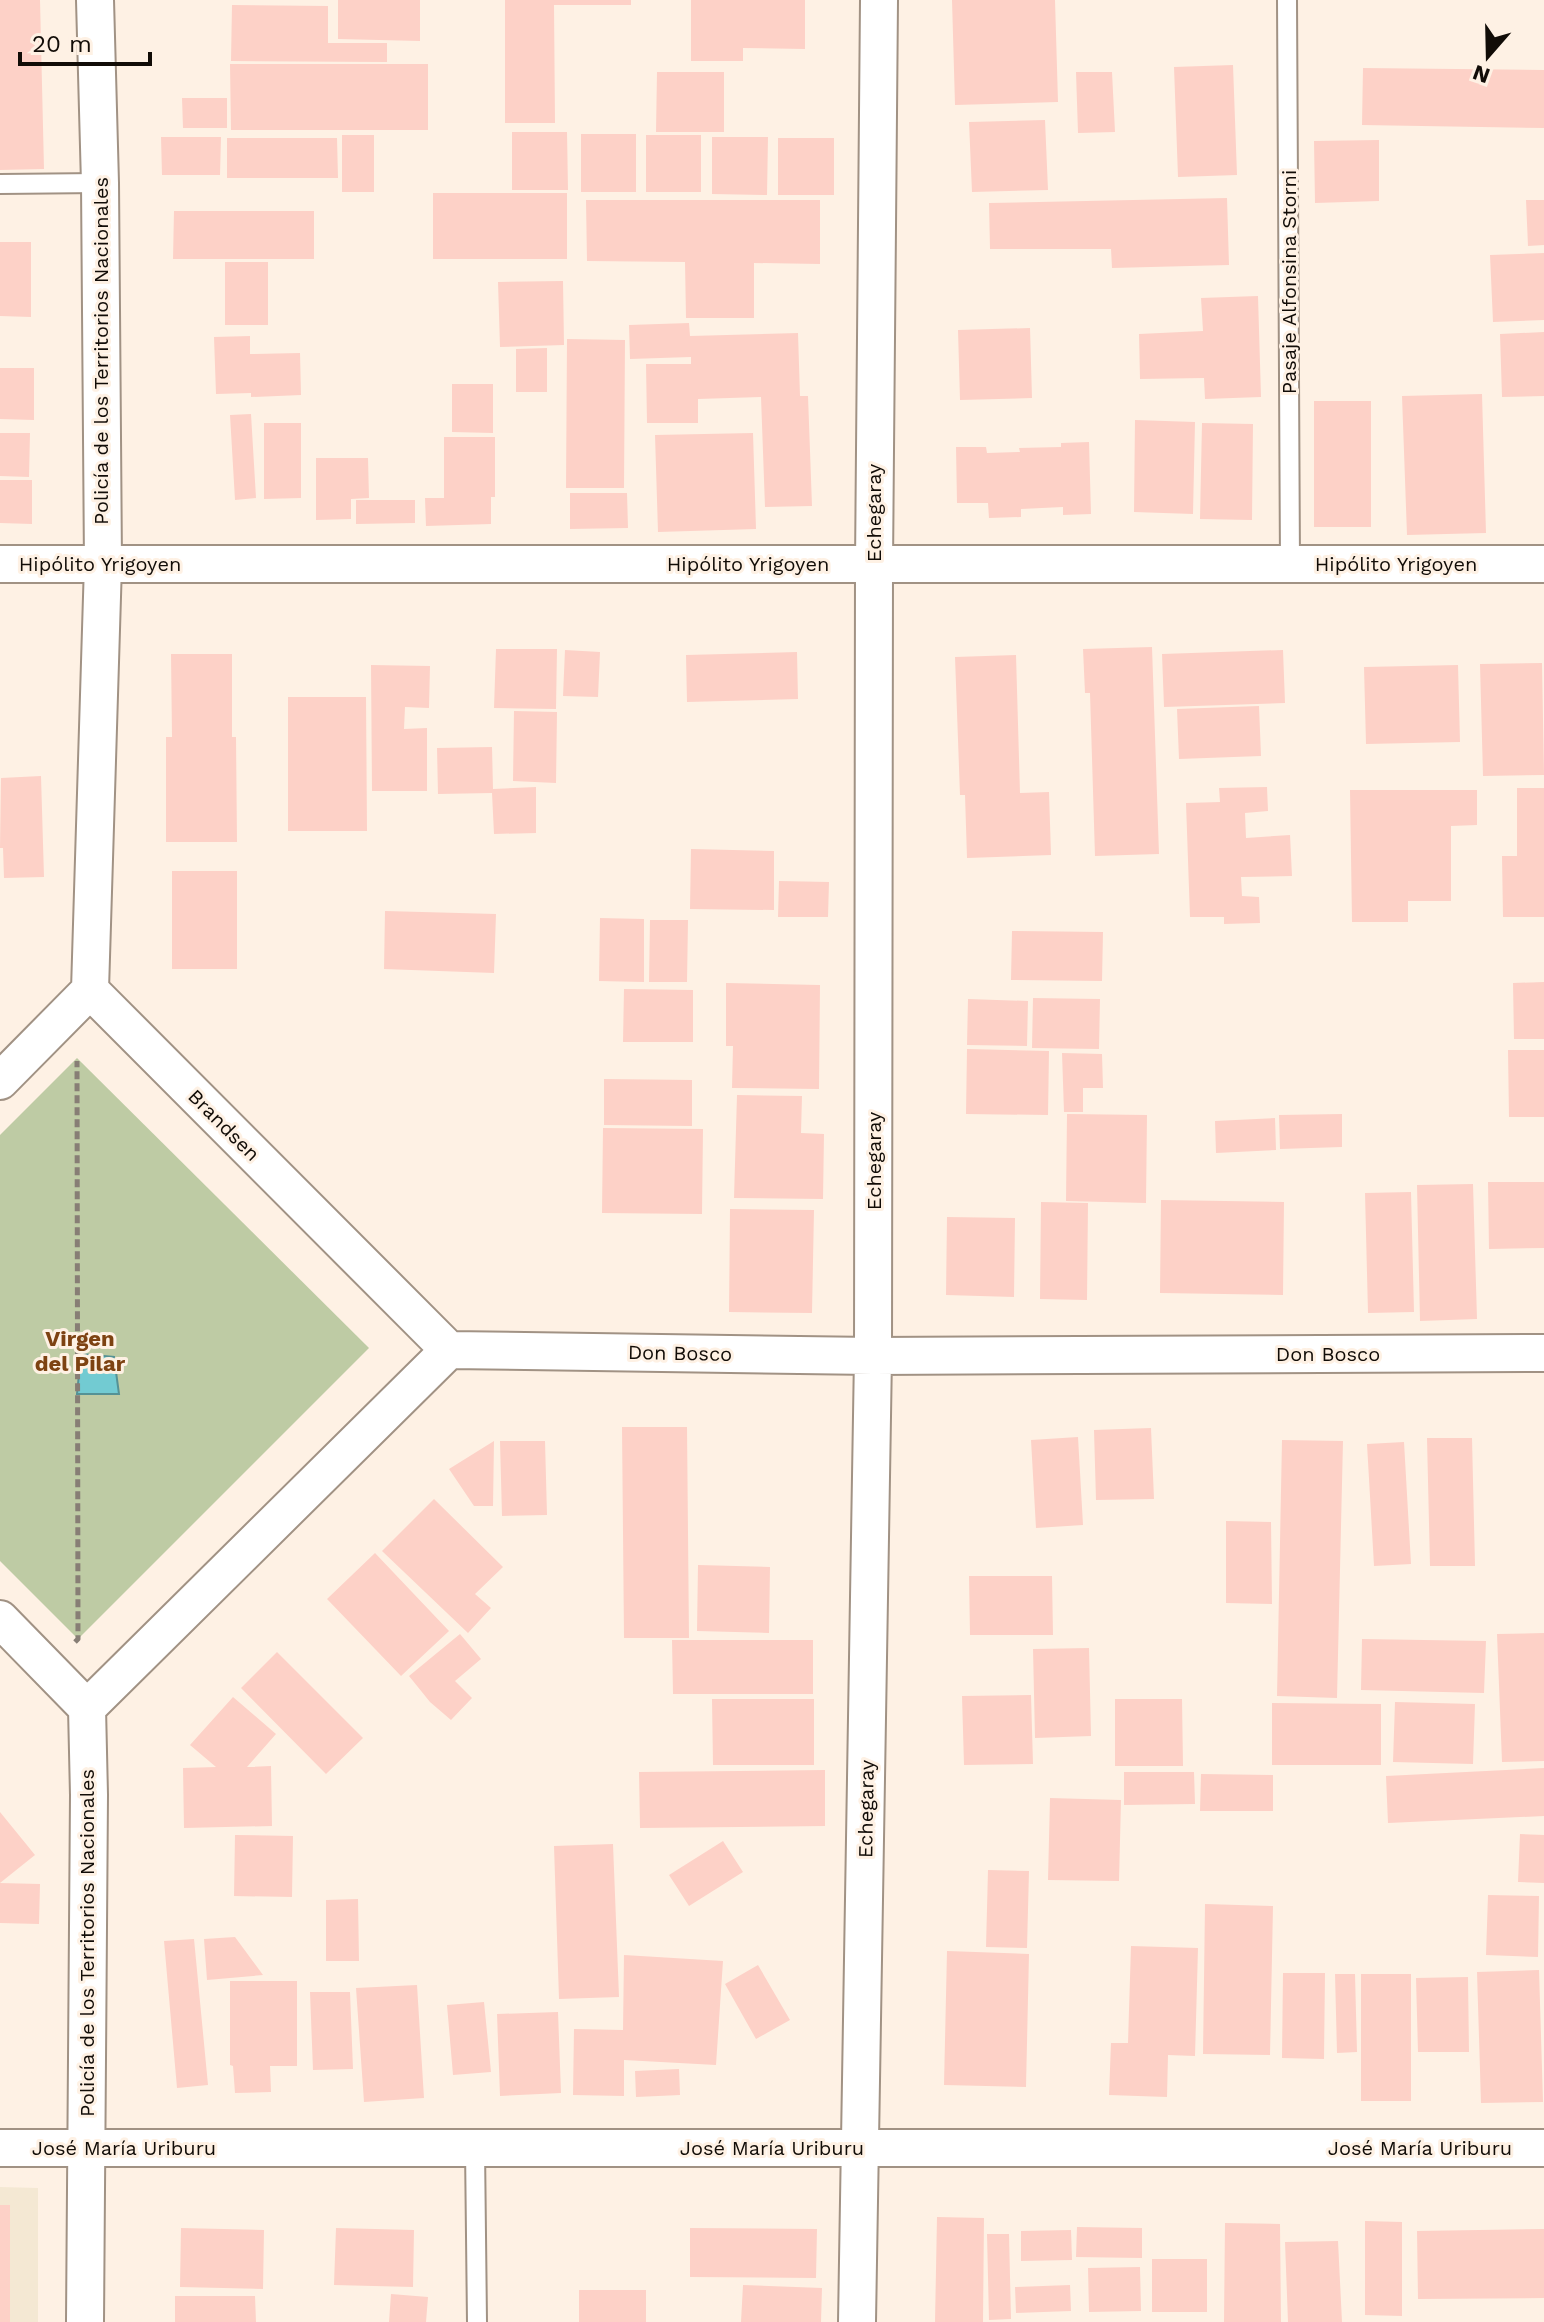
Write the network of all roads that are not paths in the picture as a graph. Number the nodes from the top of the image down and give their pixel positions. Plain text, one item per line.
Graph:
1 (95, 0) edge
2 (879, 0) edge
3 (1287, 0) edge
4 (100, 183) junction
5 (0, 184) edge
6 (0, 564) edge
7 (103, 564) junction
8 (874, 564) junction
9 (1290, 564) junction
10 (1544, 564) edge
11 (90, 990) junction
12 (0, 1081) edge
13 (449, 1350) junction
14 (1544, 1353) edge
15 (873, 1356) junction
16 (0, 1619) edge
17 (87, 1708) junction
18 (0, 2148) edge
19 (86, 2148) junction
20 (475, 2148) junction
21 (860, 2148) junction
22 (1544, 2148) edge
23 (85, 2322) edge
24 (477, 2322) edge
25 (857, 2322) edge

1 - 4 street, Policía de los Territorios Nacionales
2 - 8 street, Echegaray
3 - 9 lane, Pasaje Alfonsina Storni
4 - 5 lane
4 - 7 street, Policía de los Territorios Nacionales
6 - 7 street, Hipólito Yrigoyen
7 - 8 street, Hipólito Yrigoyen
7 - 11 street, Policía de los Territorios Nacionales
8 - 9 street, Hipólito Yrigoyen
8 - 15 street, Echegaray
9 - 10 street, Hipólito Yrigoyen
11 - 12 street
11 - 13 street, Brandsen
13 - 15 street, Don Bosco
13 - 17 street
14 - 15 street, Don Bosco
15 - 21 street, Echegaray
16 - 17 street
17 - 19 street, Policía de los Territorios Nacionales
18 - 19 street, José María Uriburu
19 - 20 street, José María Uriburu
19 - 23 street, Policía de los Territorios Nacionales
20 - 21 street, José María Uriburu
20 - 24 lane
21 - 22 street, José María Uriburu
21 - 25 street, Echegaray

